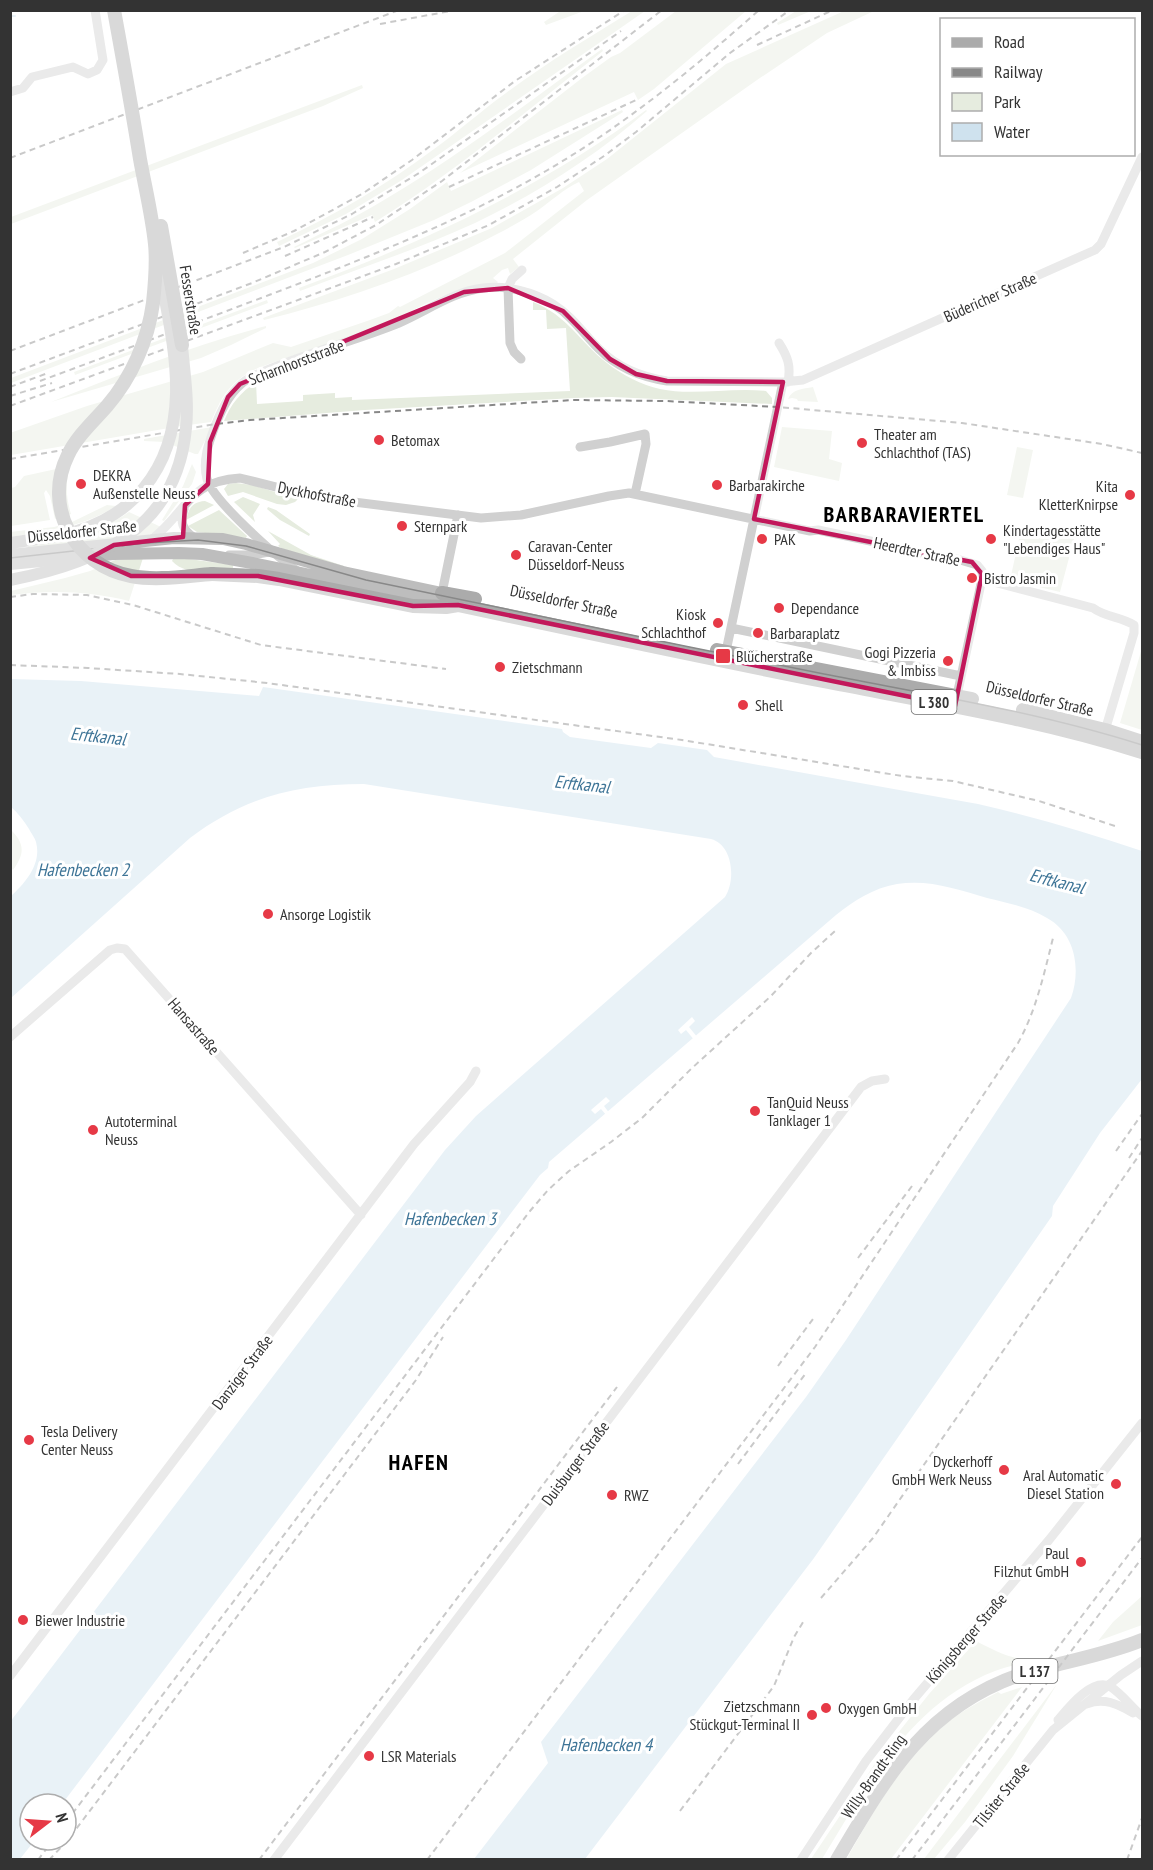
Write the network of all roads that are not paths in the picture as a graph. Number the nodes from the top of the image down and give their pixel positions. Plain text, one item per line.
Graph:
1 (94, 10) edge
2 (114, 10) edge
3 (124, 10) edge
4 (10, 92) edge
5 (1143, 158) edge
6 (155, 245) junction
7 (522, 270) dead end
8 (508, 288) junction
9 (779, 344) dead end
10 (182, 345) joint
11 (521, 359) dead end
12 (785, 382) junction
13 (580, 447) dead end
14 (212, 482) junction
15 (635, 494) junction
16 (185, 505) junction
17 (458, 515) junction
18 (754, 519) junction
19 (193, 537) junction
20 (152, 540) junction
21 (10, 543) edge
22 (271, 550) junction
23 (202, 554) junction
24 (10, 555) edge
25 (10, 564) edge
26 (300, 572) junction
27 (982, 579) junction
28 (10, 580) edge
29 (442, 593) junction
30 (458, 605) junction
31 (731, 628) junction
32 (725, 656) junction
33 (961, 676) junction
34 (956, 701) junction
35 (1104, 735) junction
36 (1143, 742) edge
37 (1143, 753) edge
38 (10, 1037) edge
39 (476, 1071) dead end
40 (885, 1079) dead end
41 (361, 1215) junction
42 (1143, 1424) edge
43 (1143, 1640) edge
44 (1143, 1661) edge
45 (10, 1676) edge
46 (1108, 1685) junction
47 (1082, 1706) junction
48 (1143, 1718) edge
49 (1053, 1730) junction
50 (274, 1860) edge
51 (801, 1860) edge
52 (837, 1860) edge
53 (948, 1860) edge

1 - 4 street
2 - 6 main road, Fesserstraße, bridge
3 - 10 main road, Fesserstraße, bridge
5 - 12 street, Büdericher Straße
6 - 21 main road, Fesserstraße, bridge
6 - 30 main road, Fesserstraße, bridge
7 - 8 street
8 - 11 street
8 - 12 street, Scharnhorststraße
8 - 14 street, Scharnhorststraße
9 - 12 street
10 - 28 main road, Fesserstraße, bridge
12 - 18 street
13 - 15 street
14 - 16 street
14 - 17 street, Dyckhofstraße
14 - 22 street
15 - 17 street, Dyckhofstraße
15 - 18 street, Dyckhofstraße
16 - 19 street
16 - 20 street
17 - 29 street
18 - 27 street, Heerdter Straße
18 - 31 street
19 - 20 main road, Düsseldorfer Straße / L 380
19 - 22 main road, Düsseldorfer Straße / L 380
20 - 24 main road, Düsseldorfer Straße / L 380
22 - 23 street
22 - 26 street
22 - 29 main road, Düsseldorfer Straße / L 380
23 - 25 main road, Düsseldorfer Straße / L 380
23 - 26 main road, Düsseldorfer Straße / L 380
26 - 30 main road, Düsseldorfer Straße / L 380
27 - 33 street
27 - 35 street
29 - 32 main road, Düsseldorfer Straße / L 380
30 - 32 main road, Düsseldorfer Straße / L 380
31 - 32 street
31 - 33 street
32 - 34 main road, Düsseldorfer Straße / L 380
33 - 34 street
34 - 35 main road, Düsseldorfer Straße / L 380
35 - 36 main road, Düsseldorfer Straße / L 380
35 - 37 main road, Düsseldorfer Straße / L 380
38 - 41 street, Hansastraße
39 - 41 street, Danziger Straße
40 - 50 street, Duisburger Straße
41 - 45 street, Danziger Straße
42 - 51 street, Königsberger Straße
43 - 52 main road, Willy-Brandt-Ring / L 137
44 - 46 street, Tilsiter Straße
46 - 47 street, Tilsiter Straße
46 - 48 street
46 - 49 street, Tilsiter Straße
47 - 48 street
47 - 49 street, Tilsiter Straße
49 - 53 street, Tilsiter Straße

